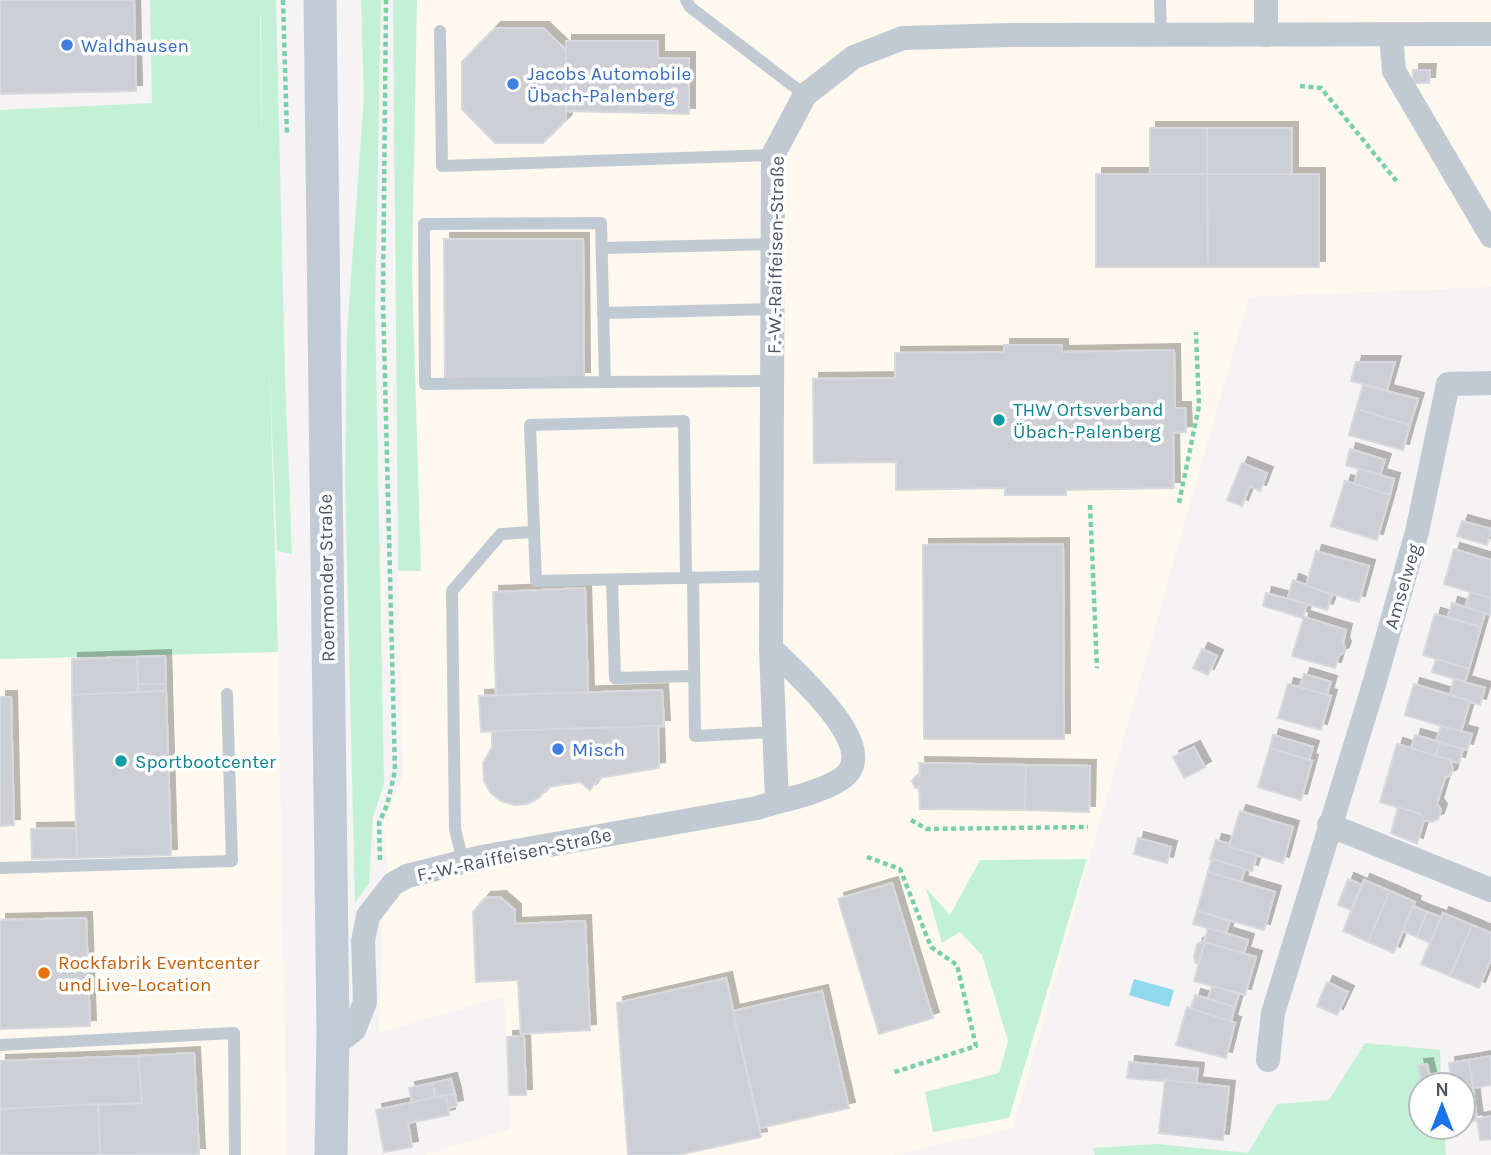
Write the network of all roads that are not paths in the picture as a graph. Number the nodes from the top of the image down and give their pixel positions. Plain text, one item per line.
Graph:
1 (320, 0) edge
2 (686, 0) edge
3 (1160, 0) edge
4 (1266, 0) edge
5 (440, 31) dead end
6 (1491, 34) edge
7 (1161, 35) junction
8 (1266, 35) junction
9 (1391, 35) junction
10 (805, 95) junction
11 (773, 155) junction
12 (1491, 236) edge
13 (773, 244) junction
14 (602, 248) junction
15 (772, 309) junction
16 (603, 313) junction
17 (605, 382) junction
18 (772, 382) junction
19 (1491, 383) edge
20 (534, 532) junction
21 (771, 576) junction
22 (690, 578) junction
23 (612, 581) junction
24 (771, 648) junction
25 (694, 676) junction
26 (226, 694) dead end
27 (774, 732) junction
28 (777, 802) junction
29 (1329, 825) junction
30 (463, 862) junction
31 (0, 868) edge
32 (1491, 890) edge
33 (0, 1045) edge
34 (333, 1046) junction
35 (1268, 1060) dead end
36 (235, 1155) edge
37 (331, 1155) edge

1 - 34 main road, Roermonder Straße
2 - 10 lane
3 - 7 lane
4 - 8 street
5 - 11 lane
6 - 9 street, F.-W.-Raiffeisen-Straße
7 - 8 street, F.-W.-Raiffeisen-Straße
7 - 10 street, F.-W.-Raiffeisen-Straße
8 - 9 street, F.-W.-Raiffeisen-Straße
9 - 12 street
10 - 11 street, F.-W.-Raiffeisen-Straße
11 - 13 street, F.-W.-Raiffeisen-Straße
13 - 14 lane
13 - 15 street, F.-W.-Raiffeisen-Straße
14 - 16 lane
14 - 17 lane
15 - 16 lane
15 - 18 street, F.-W.-Raiffeisen-Straße
16 - 17 lane
17 - 18 lane
18 - 21 street, F.-W.-Raiffeisen-Straße
19 - 29 street, Amselweg
20 - 22 lane
20 - 23 lane
20 - 30 lane
21 - 22 lane
21 - 24 street, F.-W.-Raiffeisen-Straße
22 - 23 lane
22 - 25 lane
23 - 25 lane
24 - 27 street, F.-W.-Raiffeisen-Straße
24 - 28 street, F.-W.-Raiffeisen-Straße
25 - 27 lane
26 - 31 lane
27 - 28 street, F.-W.-Raiffeisen-Straße
28 - 30 street, F.-W.-Raiffeisen-Straße
29 - 32 street
29 - 35 street, Amselweg
30 - 34 street, F.-W.-Raiffeisen-Straße
33 - 36 lane
34 - 37 main road, Roermonder Straße

